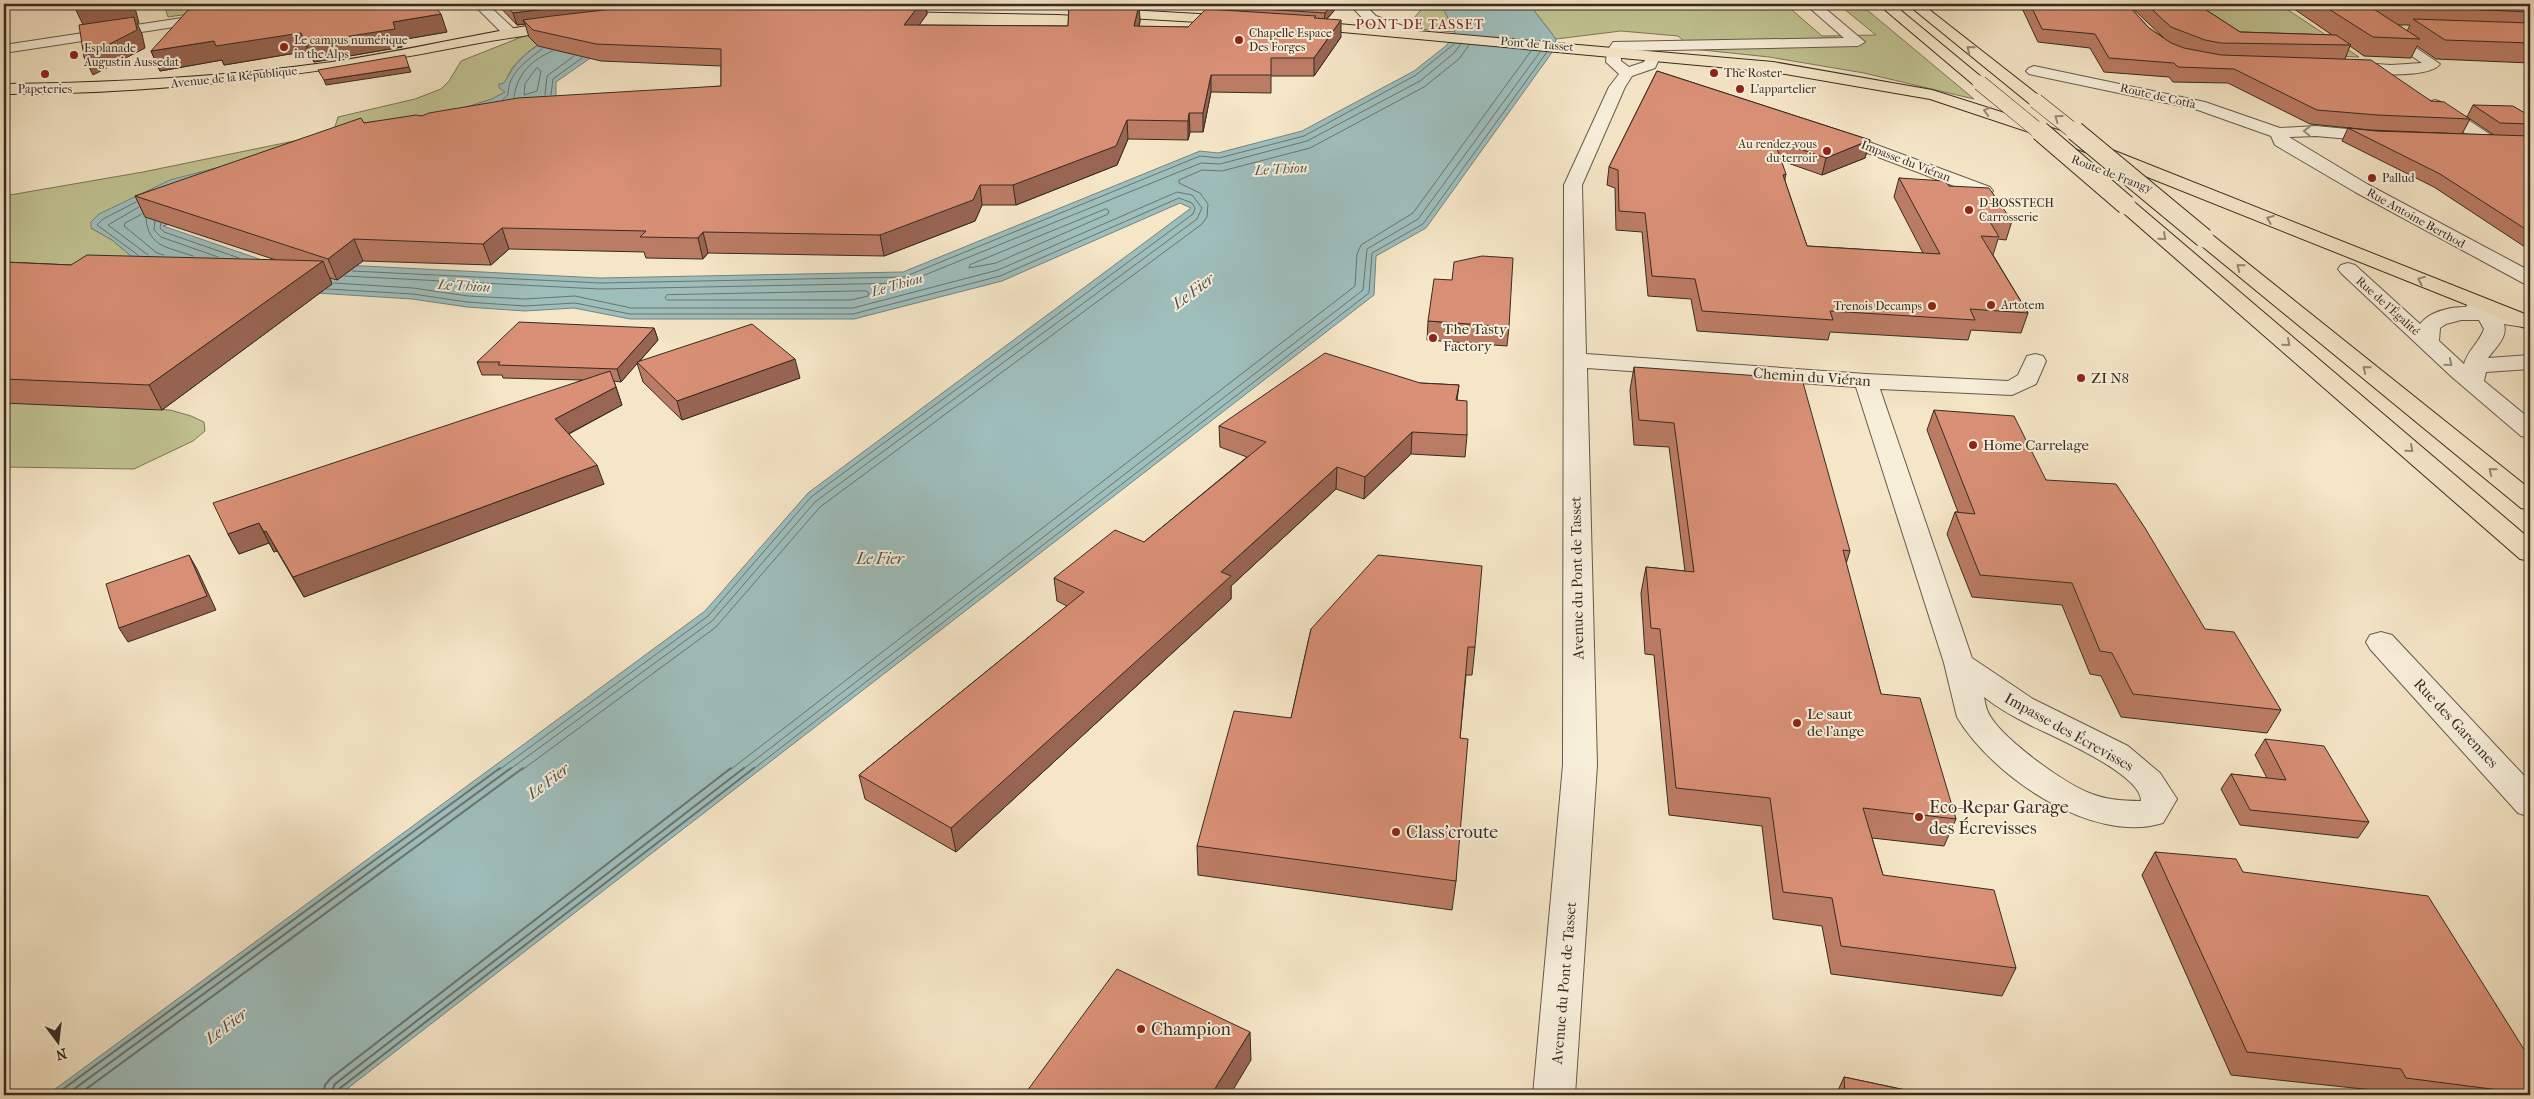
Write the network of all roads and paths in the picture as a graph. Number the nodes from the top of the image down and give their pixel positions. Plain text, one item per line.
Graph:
1 (206, 4) edge
2 (480, 4) edge
3 (1812, 4) edge
4 (1885, 4) edge
5 (1914, 4) edge
6 (2342, 4) edge
7 (1361, 6) edge
8 (877, 7) edge
9 (158, 10) dead end
10 (232, 14) edge
11 (212, 17) junction
12 (1248, 21) edge
13 (580, 22) edge
14 (1294, 24) edge
15 (162, 25) junction
16 (1353, 29) junction
17 (2383, 30) junction
18 (2408, 31) edge
19 (509, 32) junction
20 (1409, 33) junction
21 (1580, 48) joint
22 (4, 49) edge
23 (1614, 51) junction
24 (1654, 55) junction
25 (1677, 57) junction
26 (2334, 66) edge
27 (2376, 67) junction
28 (2034, 71) dead end
29 (1627, 73) junction
30 (1660, 79) edge
31 (2401, 83) edge
32 (4, 89) edge
33 (2426, 99) edge
34 (1816, 128) edge
35 (2279, 133) junction
36 (2370, 137) junction
37 (2400, 138) edge
38 (2459, 140) edge
39 (2488, 141) junction
40 (2507, 142) edge
41 (2303, 154) junction
42 (1984, 191) edge
43 (2348, 269) junction
44 (2530, 279) edge
45 (2462, 306) junction
46 (2509, 325) edge
47 (2428, 342) junction
48 (1574, 360) junction
49 (2034, 361) dead end
50 (2530, 362) edge
51 (2474, 374) junction
52 (1866, 381) junction
53 (2530, 431) edge
54 (2530, 502) edge
55 (2530, 553) edge
56 (2381, 642) dead end
57 (1959, 663) junction
58 (2530, 804) edge
59 (1554, 1095) edge

1 - 11 street
2 - 19 street
3 - 23 street
4 -> 55 main road, bridge
54 -> 5 main road, bridge
6 - 17 street
7 - 16 street
7 - 20 street
8 - 12 main road
9 - 15 street
10 - 11 street
11 - 15 street
13 - 19 main road, Avenue de la République
14 - 16 main road
15 - 22 street
16 - 20 main road
17 - 18 street
17 - 27 street
19 - 32 main road, Avenue de la République
20 - 21 main road, Pont de Tasset
21 - 23 main road, Route de Frangy
23 - 24 main road, Route de Frangy
23 - 29 street
24 - 25 main road, Route de Frangy
24 - 29 street
25 - 43 main road, Route de Frangy
45 -> 25 main road, Route de Frangy
26 - 27 street
27 - 31 street
28 - 35 street, Route de Cotfa
29 - 30 street
29 - 48 street, Avenue du Pont de Tasset
33 - 39 street
34 - 42 street, Impasse du Viéran
36 -> 35 street, Route de Cotfa
35 - 41 street, Route de Cotfa
36 - 37 street, Route de Cotfa
36 - 41 street, Route de Cotfa
38 - 39 street
39 - 40 street
41 - 44 street, Rue Antoine Berthod
43 - 45 main road, Route de Frangy
43 - 47 street, Rue de l'Égalité
45 - 46 street
45 - 46 main road, Route de Frangy
45 - 47 street, Rue de l'Égalité
46 - 51 street
47 -> 51 street, Rue de l'Égalité
48 - 52 street, Chemin du Viéran
48 - 59 street, Avenue du Pont de Tasset
49 - 52 street, Chemin du Viéran
50 - 51 street
51 - 53 street, Rue de l'Égalité
52 - 57 street, Impasse des Écrevisses
56 - 58 street, Rue des Garennes
57 - 57 street, Impasse des Écrevisses

